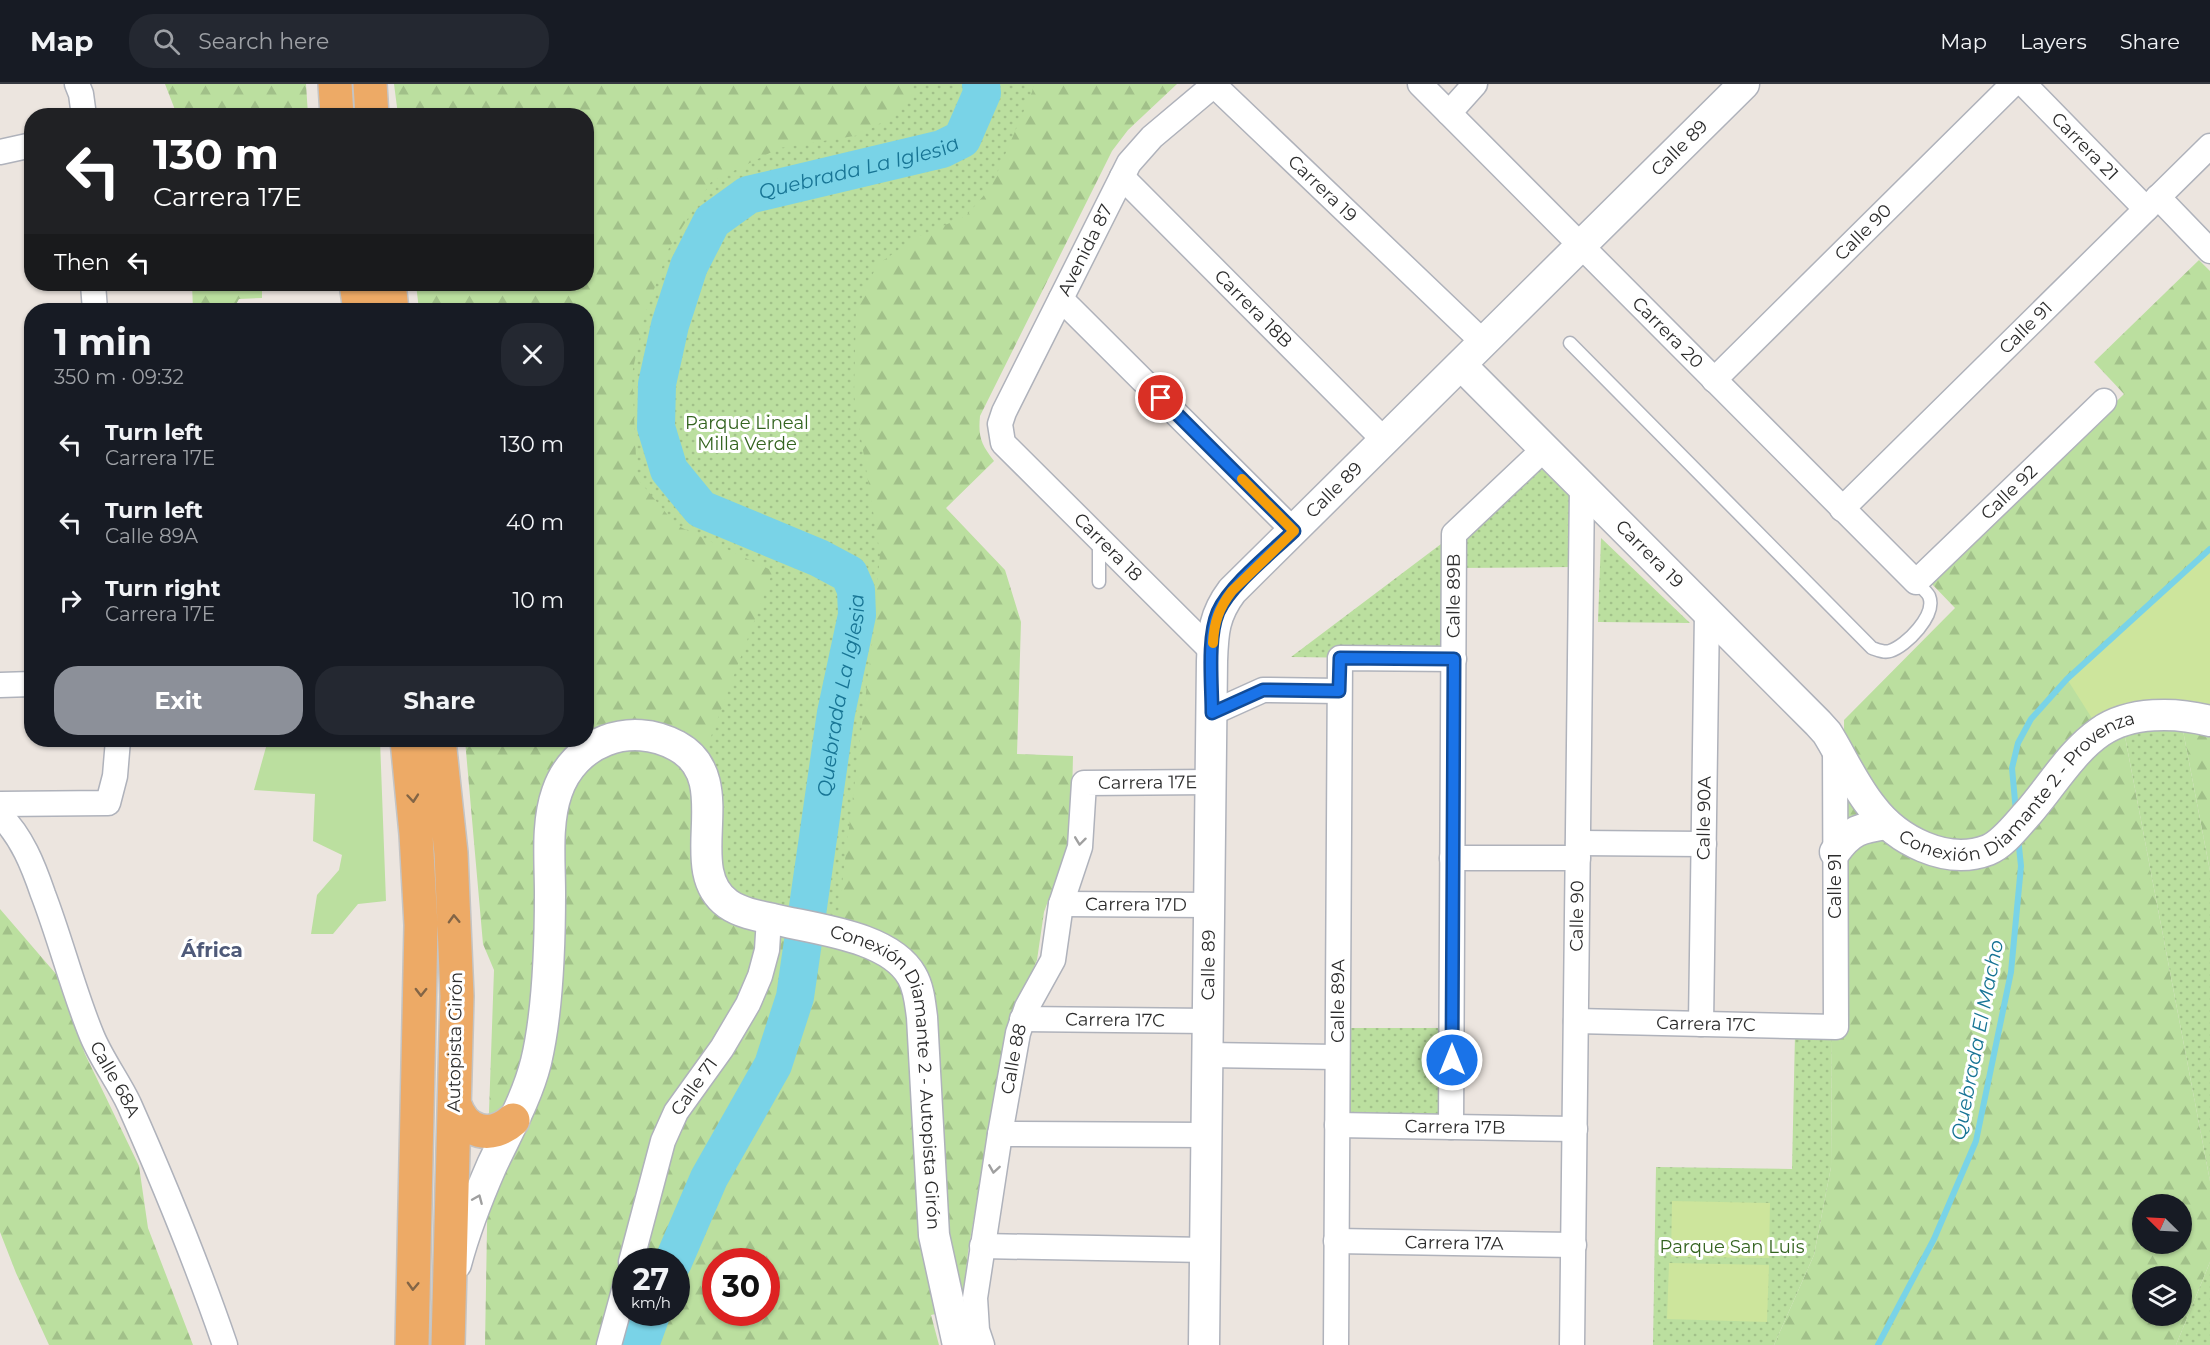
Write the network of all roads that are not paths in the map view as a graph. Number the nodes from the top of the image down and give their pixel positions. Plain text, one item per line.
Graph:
1 (77, 84) edge
2 (335, 84) edge
3 (370, 84) edge
4 (1215, 84) edge
5 (1420, 84) edge
6 (1475, 84) edge
7 (1719, 84) edge
8 (1744, 84) edge
9 (2013, 84) edge
10 (2024, 84) edge
11 (83, 108) edge
12 (336, 108) edge
13 (372, 108) edge
14 (1449, 113) junction
15 (2210, 146) edge
16 (24, 147) edge
17 (0, 152) edge
18 (1122, 177) junction
19 (1632, 193) junction
20 (2152, 203) junction
21 (1580, 246) junction
22 (2210, 251) edge
23 (1061, 299) junction
24 (1483, 342) junction
25 (1570, 343) dead end
26 (1461, 365) junction
27 (1714, 380) junction
28 (2104, 401) dead end
29 (1385, 441) junction
30 (1003, 443) joint
31 (1544, 449) junction
32 (1582, 487) junction
33 (1842, 509) junction
34 (1294, 531) junction
35 (1099, 538) junction
36 (1099, 582) dead end
37 (1916, 582) junction
38 (1707, 612) junction
39 (1212, 651) junction
40 (1454, 659) junction
41 (24, 684) edge
42 (0, 685) edge
43 (1339, 691) junction
44 (1212, 713) junction
45 (2210, 721) edge
46 (594, 744) edge
47 (1835, 745) junction
48 (117, 747) edge
49 (408, 747) edge
50 (440, 747) edge
51 (591, 747) edge
52 (1211, 782) junction
53 (1084, 783) joint
54 (0, 804) edge
55 (0, 815) edge
56 (1887, 824) junction
57 (1704, 843) junction
58 (1578, 850) junction
59 (1835, 852) junction
60 (1452, 858) junction
61 (1061, 904) junction
62 (1209, 905) junction
63 (779, 920) junction
64 (1022, 1019) junction
65 (1208, 1021) junction
66 (1576, 1021) junction
67 (1701, 1024) junction
68 (1836, 1026) joint
69 (1208, 1055) junction
70 (1337, 1057) junction
71 (455, 1105) junction
72 (513, 1120) junction
73 (1337, 1125) junction
74 (1451, 1127) junction
75 (1575, 1129) junction
76 (1000, 1134) junction
77 (1207, 1135) junction
78 (451, 1187) junction
79 (415, 1227) junction
80 (1336, 1241) junction
81 (1574, 1245) junction
82 (982, 1246) junction
83 (635, 1248) edge
84 (1206, 1250) junction
85 (449, 1295) junction
86 (614, 1326) edge
87 (225, 1345) edge
88 (412, 1345) edge
89 (448, 1345) edge
90 (609, 1345) edge
91 (958, 1345) edge
92 (982, 1345) edge
93 (1204, 1345) edge
94 (1336, 1345) edge
95 (1572, 1345) edge

1 - 11 street
2 - 12 highway
3 - 13 highway
4 - 18 street, Avenida 87
4 - 24 street, Carrera 19
5 - 14 street, Carrera 20
6 - 14 street
7 - 19 street
8 - 19 street, Calle 89
9 - 27 street, Calle 90
10 - 20 street, Carrera 21
14 - 21 street, Carrera 20
15 - 20 street, Calle 91
16 - 17 street
18 - 23 street, Avenida 87
18 - 29 street, Carrera 18B
19 - 21 street, Calle 89
20 - 22 street, Carrera 21
20 - 33 street, Calle 91
21 - 24 street, Calle 89
21 - 27 street, Carrera 20
23 - 30 street, Avenida 87
23 - 34 street
24 - 26 street, Calle 89
25 - 37 lane
26 - 29 street, Calle 89
26 - 31 street, Carrera 19
27 - 33 street, Carrera 20
28 - 37 street, Calle 92
29 - 34 street, Calle 89
30 - 35 street, Carrera 18
31 - 32 street, Carrera 19
31 - 40 street, Calle 89B
32 - 38 street, Carrera 19
32 - 58 street, Calle 90
33 - 37 street, Carrera 20
34 - 39 street, Calle 89
35 - 36 lane
35 - 39 street, Carrera 18
38 - 47 street, Carrera 19
38 - 57 street, Calle 90A
39 - 44 street, Calle 89
40 - 43 street, Calle 89A
40 - 60 street, Calle 89B
41 - 42 street
43 - 44 street
43 - 70 street, Calle 89A
44 - 52 street, Calle 89
45 - 56 street, Conexión Diamante 2 - Provenza
46 - 63 street, Conexión Diamante 2 - Autopista Girón
47 - 56 street, Conexión Diamante 2 - Provenza
47 - 59 street, Calle 91
48 - 54 street
49 -> 79 highway, Autopista Girón
71 -> 50 highway, Autopista Girón
51 - 72 street, Conexión Diamante 2 - Autopista Girón
52 - 53 street, Carrera 17E
52 - 62 street, Calle 89
53 -> 61 street, Calle 88
55 - 87 street, Calle 68A
56 - 59 street
57 - 58 street
57 - 67 street, Calle 90A
58 - 60 street
58 - 66 street, Calle 90
59 - 68 street, Calle 91
60 - 74 street, Calle 89B
61 - 62 street, Carrera 17D
61 - 64 street, Calle 88
62 - 65 street, Calle 89
63 - 83 street, Calle 71
63 - 91 street, Conexión Diamante 2 - Autopista Girón
64 - 65 street, Carrera 17C
64 - 76 street, Calle 88
65 - 69 street, Calle 89
66 - 67 street, Carrera 17C
66 - 75 street, Calle 90
67 - 68 street, Carrera 17C
69 - 70 street
69 - 77 street, Calle 89
70 - 73 street, Calle 89A
71 - 72 highway
71 - 78 highway, Autopista Girón
72 - 78 street, Conexión Diamante 2 - Autopista Girón
85 -> 72 street, Conexión Diamante 2 - Autopista Girón
73 - 74 street, Carrera 17B
73 - 80 street, Calle 89A
74 - 75 street, Carrera 17B
75 - 81 street, Calle 90
76 - 77 street
76 -> 82 street, Calle 88
77 - 84 street, Calle 89
78 - 79 street, Conexión Diamante 2 - Autopista Girón
78 - 85 highway, Autopista Girón
79 -> 88 highway, Autopista Girón
80 - 81 street, Carrera 17A
80 - 94 street, Calle 89A
81 - 95 street, Calle 90
82 - 84 street
82 - 92 street, Calle 88
84 - 93 street, Calle 89
85 - 89 highway, Autopista Girón
86 - 90 street

